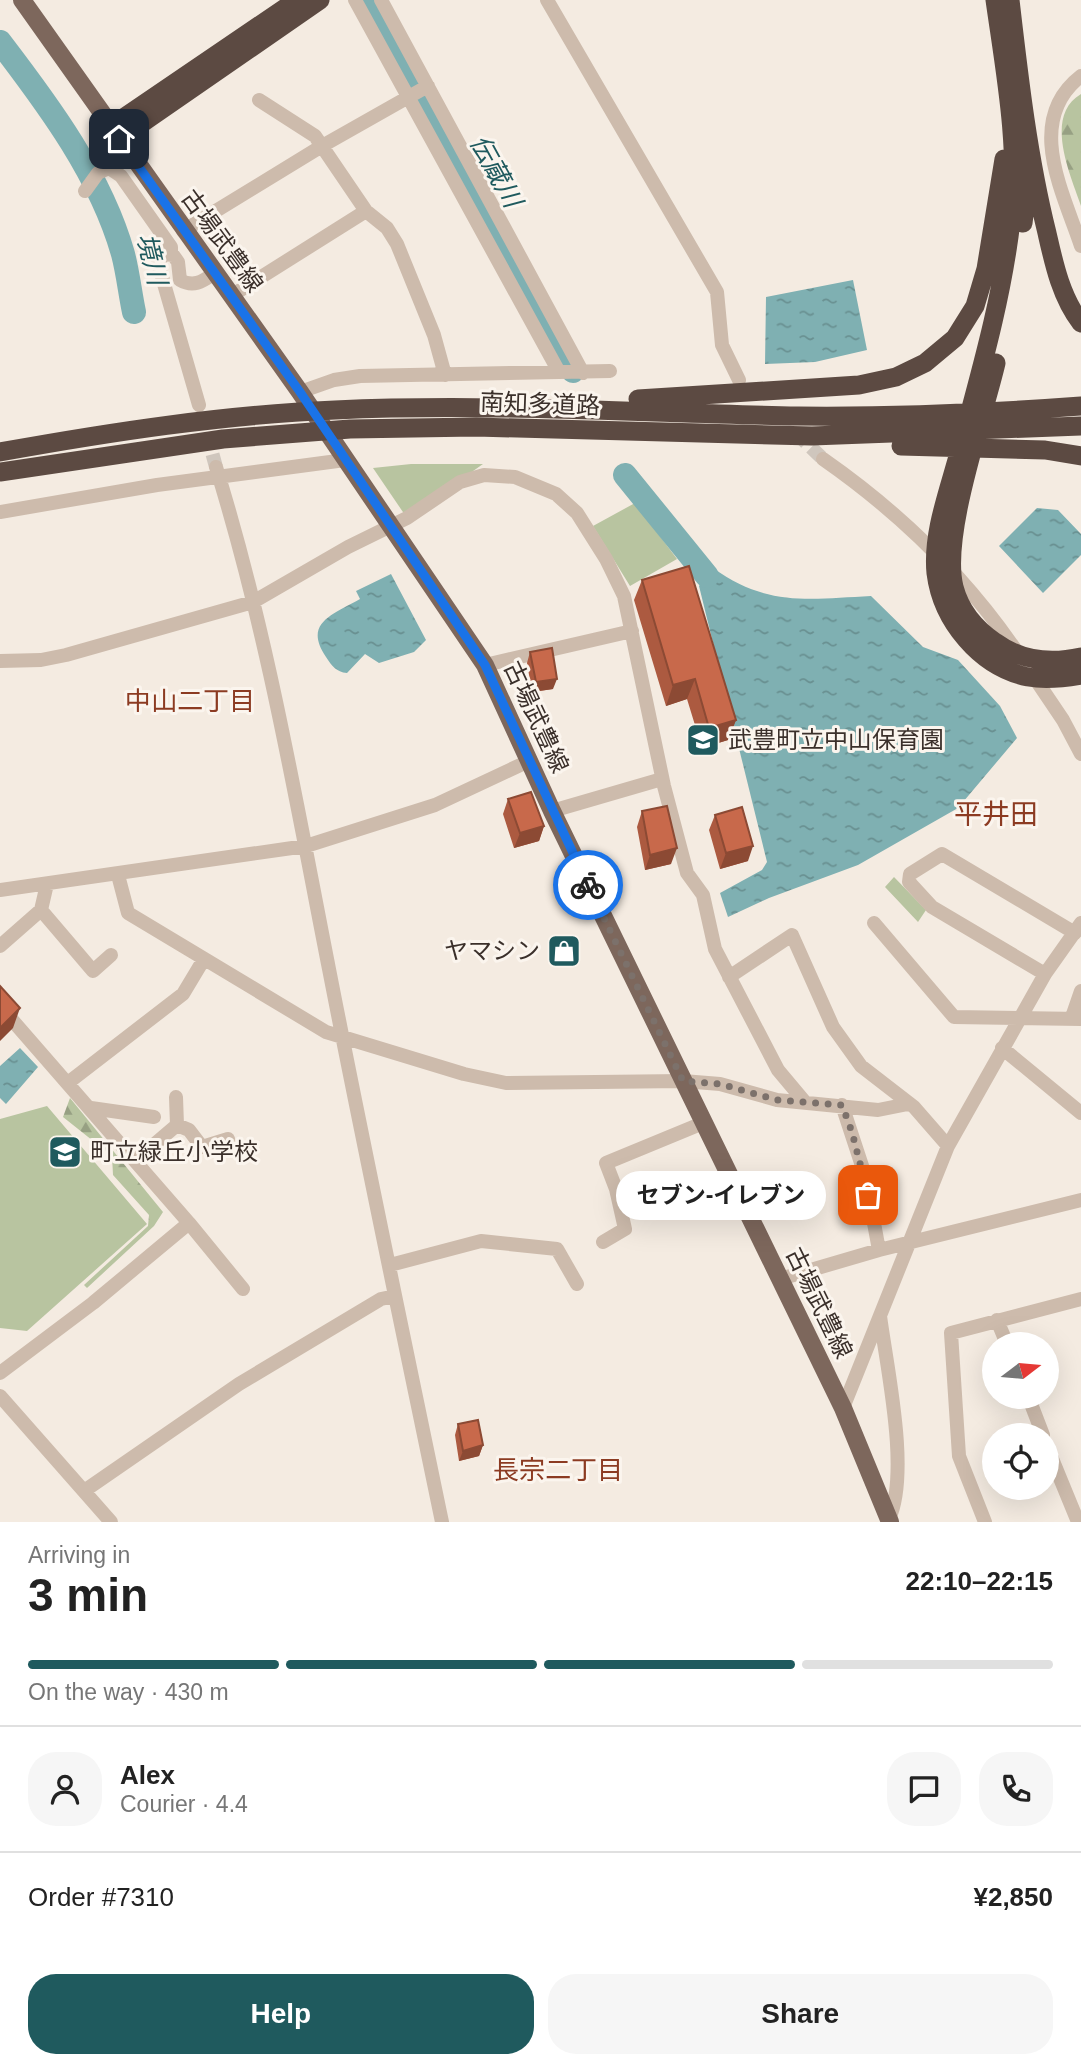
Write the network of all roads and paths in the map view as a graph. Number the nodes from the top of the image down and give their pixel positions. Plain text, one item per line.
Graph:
1 (22, 0) edge
2 (296, 0) edge
3 (320, 0) edge
4 (355, 0) edge
5 (381, 0) edge
6 (547, 0) edge
7 (995, 0) edge
8 (1010, 0) edge
9 (1081, 76) edge
10 (428, 86) junction
11 (408, 97) junction
12 (260, 100) dead end
13 (1011, 132) junction
14 (114, 133) junction
15 (322, 146) junction
16 (1030, 166) junction
17 (85, 191) dead end
18 (366, 211) junction
19 (183, 231) junction
20 (1081, 246) edge
21 (171, 253) junction
22 (215, 273) junction
23 (231, 296) junction
24 (1081, 323) edge
25 (610, 371) dead end
26 (559, 372) junction
27 (583, 373) junction
28 (445, 375) junction
29 (739, 380) dead end
30 (300, 392) junction
31 (982, 395) junction
32 (199, 405) dead end
33 (1081, 406) edge
34 (504, 409) junction
35 (1081, 426) edge
36 (656, 432) junction
37 (0, 452) edge
38 (1081, 456) edge
39 (823, 459) tunnel mouth
40 (345, 460) junction
41 (0, 472) edge
42 (218, 472) junction
43 (0, 512) edge
44 (393, 526) junction
45 (253, 603) junction
46 (632, 631) junction
47 (0, 661) edge
48 (485, 665) junction
49 (1067, 665) edge
50 (1081, 675) edge
51 (1081, 754) edge
52 (529, 761) junction
53 (662, 779) junction
54 (552, 811) junction
55 (306, 846) junction
56 (118, 875) junction
57 (47, 884) junction
58 (0, 890) edge
59 (41, 910) junction
60 (874, 923) dead end
61 (1078, 928) edge
62 (0, 946) edge
63 (111, 955) dead end
64 (204, 959) junction
65 (1045, 974) junction
66 (729, 977) junction
67 (1081, 991) edge
68 (0, 1006) edge
69 (1020, 1016) junction
70 (1077, 1018) edge
71 (342, 1040) junction
72 (1002, 1048) junction
73 (683, 1081) junction
74 (69, 1083) junction
75 (176, 1097) dead end
76 (804, 1101) junction
77 (908, 1104) junction
78 (842, 1105) junction
79 (91, 1108) junction
80 (1081, 1113) edge
81 (154, 1117) dead end
82 (703, 1123) junction
83 (177, 1125) junction
84 (228, 1139) dead end
85 (948, 1146) junction
86 (136, 1160) junction
87 (1081, 1200) edge
88 (189, 1223) junction
89 (603, 1242) dead end
90 (910, 1242) junction
91 (879, 1250) junction
92 (390, 1265) junction
93 (780, 1279) junction
94 (578, 1284) dead end
95 (243, 1289) dead end
96 (395, 1296) junction
97 (1081, 1299) edge
98 (880, 1315) junction
99 (997, 1320) junction
100 (1002, 1332) edge
101 (0, 1373) edge
102 (0, 1396) edge
103 (843, 1408) junction
104 (1059, 1476) edge
105 (83, 1490) junction
106 (889, 1520) edge
107 (111, 1522) edge
108 (442, 1522) edge
109 (985, 1522) edge
110 (1078, 1522) edge

1 - 14 main road, 古場武豊線
2 - 14 highway
3 - 14 highway
4 - 11 street
5 - 10 street
6 - 29 street
7 - 13 highway
8 - 16 highway
9 - 20 street
10 - 11 street
10 - 27 street
11 - 15 street
11 - 26 street
12 - 15 street
13 - 31 highway
13 - 34 highway
14 - 19 main road, 古場武豊線
15 - 18 street
15 - 19 street
16 - 24 highway
16 - 31 highway
17 - 21 street
18 - 23 street
18 - 28 street
19 - 22 main road, 古場武豊線
21 - 22 street
21 - 32 street
22 - 23 main road, 古場武豊線
23 - 30 main road, 古場武豊線
25 - 27 street
26 - 27 street
26 - 28 street
28 - 30 street
30 - 40 main road, 古場武豊線
31 - 49 highway
33 - 34 highway, 南知多道路
34 - 37 highway, 南知多道路
35 - 36 highway, 南知多道路
36 - 38 highway
36 - 41 highway, 南知多道路
39 - 51 street
40 - 42 street
40 - 44 main road, 古場武豊線
42 - 43 street
42 - 45 street
44 - 45 street
44 - 46 street
44 - 48 main road, 古場武豊線
45 - 47 street
45 - 55 street
46 - 48 street
46 - 53 street
48 - 52 main road, 古場武豊線
49 - 50 highway
52 - 54 main road, 古場武豊線
52 - 55 street
53 - 54 street
53 - 66 street
54 - 73 main road, 古場武豊線
55 - 56 street
55 - 71 street
56 - 57 street
56 - 64 street
57 - 58 street
57 - 59 street
59 - 62 street
59 - 63 street
60 - 69 street
61 - 65 street
61 - 65 street
64 - 71 street
64 - 74 street
65 - 69 street
66 - 76 street
66 - 77 street
67 - 70 street
68 - 74 street
69 - 70 street
69 - 72 street
71 - 73 street
71 - 92 street
72 - 80 street
72 - 85 street
73 - 76 street
73 - 82 main road, 古場武豊線
74 - 79 street
75 - 83 street
76 - 78 street
77 - 78 street
77 - 85 street
78 - 91 street
79 - 81 street
79 - 86 street
82 - 89 street
82 - 93 main road, 古場武豊線
83 - 84 street
83 - 86 street
85 - 90 street
86 - 88 street
87 - 90 street
88 - 95 street
88 - 101 street
90 - 91 street
90 - 98 street
91 - 93 street
92 - 94 street
92 - 96 street
93 - 103 main road, 古場武豊線
96 - 105 street
96 - 108 street
97 - 99 street
98 - 103 street
98 - 106 street
99 - 100 street
99 - 109 street
102 - 105 street
103 - 106 main road, 古場武豊線
104 - 110 street
105 - 107 street

